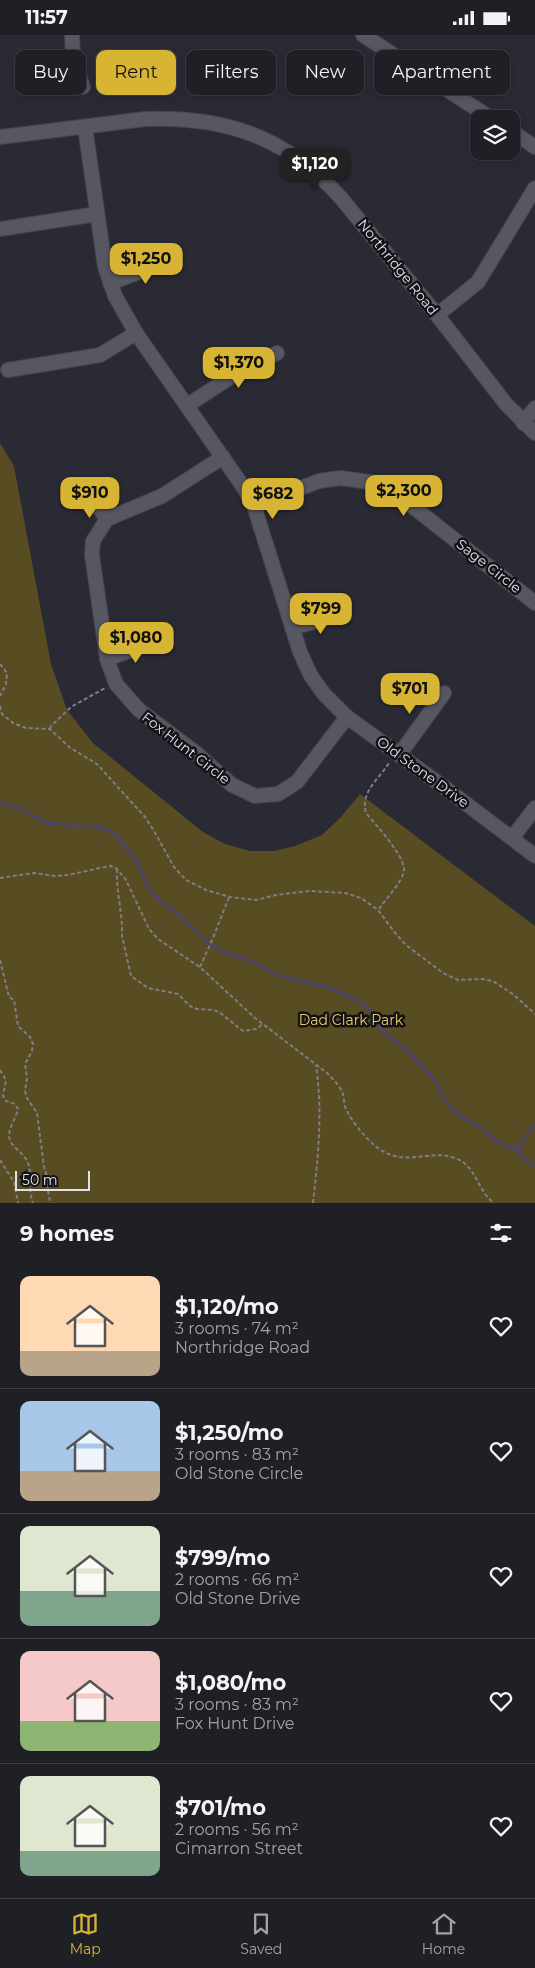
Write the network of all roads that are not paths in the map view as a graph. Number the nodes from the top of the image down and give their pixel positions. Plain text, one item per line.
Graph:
1 (72, 35) edge
2 (363, 35) edge
3 (73, 50) edge
4 (478, 110) edge
5 (85, 127) junction
6 (0, 137) edge
7 (520, 137) edge
8 (535, 147) edge
9 (535, 188) edge
10 (97, 214) junction
11 (0, 229) edge
12 (163, 255) dead end
13 (110, 283) junction
14 (437, 315) junction
15 (136, 333) junction
16 (277, 353) dead end
17 (8, 370) dead end
18 (188, 405) junction
19 (535, 408) edge
20 (524, 423) junction
21 (535, 433) edge
22 (223, 457) junction
23 (87, 491) dead end
24 (254, 505) junction
25 (107, 519) junction
26 (535, 603) edge
27 (341, 614) dead end
28 (292, 628) junction
29 (156, 642) dead end
30 (107, 659) junction
31 (444, 693) dead end
32 (347, 717) junction
33 (398, 753) junction
34 (535, 808) edge
35 (512, 838) junction
36 (535, 856) edge

1 - 3 street
2 - 4 street
5 - 6 street, Northridge Road
5 - 10 street, Old Stone Drive
5 - 14 street, Northridge Road
7 - 8 street
9 - 14 street
10 - 11 street
10 - 13 street, Old Stone Drive
12 - 13 street
13 - 15 street, Old Stone Drive
14 - 20 street, Northridge Road
15 - 17 street
15 - 18 street, Old Stone Drive
16 - 18 street
18 - 22 street, Old Stone Drive
19 - 20 street
20 - 21 street, Northridge Road
22 - 24 street, Old Stone Drive
22 - 25 street
23 - 25 street
24 - 26 street, Sage Circle
24 - 28 street, Old Stone Drive
25 - 30 street, Fox Hunt Circle
27 - 28 street
28 - 32 street, Old Stone Drive
29 - 30 street
30 - 32 street, Fox Hunt Circle
31 - 33 street
32 - 33 street, Old Stone Drive
33 - 35 street, Old Stone Drive
34 - 35 street
35 - 36 street, Old Stone Drive

